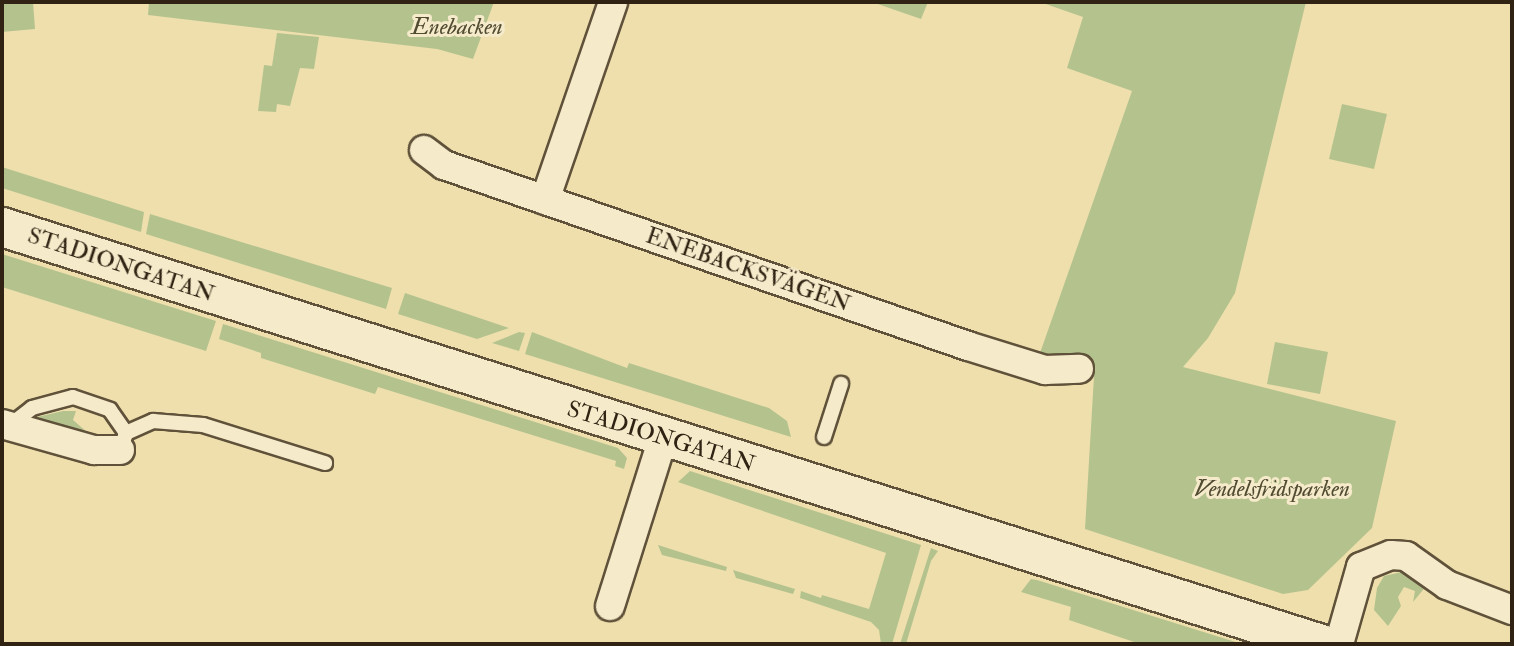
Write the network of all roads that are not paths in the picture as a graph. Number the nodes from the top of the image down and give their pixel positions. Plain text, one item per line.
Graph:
1 (613, 2) edge
2 (424, 150) dead end
3 (545, 200) junction
4 (2, 227) edge
5 (1079, 369) dead end
6 (841, 384) dead end
7 (5, 425) edge
8 (824, 437) dead end
9 (663, 438) junction
10 (123, 442) junction
11 (325, 463) dead end
12 (610, 606) dead end
13 (1512, 610) edge
14 (1316, 643) edge

1 - 3 street
2 - 3 street, ENEBACKSVÄGEN
3 - 5 street, ENEBACKSVÄGEN
4 - 9 street, STADIONGATAN
6 - 8 lane
7 - 10 street
7 - 10 lane
9 - 12 street
9 - 14 street, STADIONGATAN
10 - 11 lane
13 - 14 street

